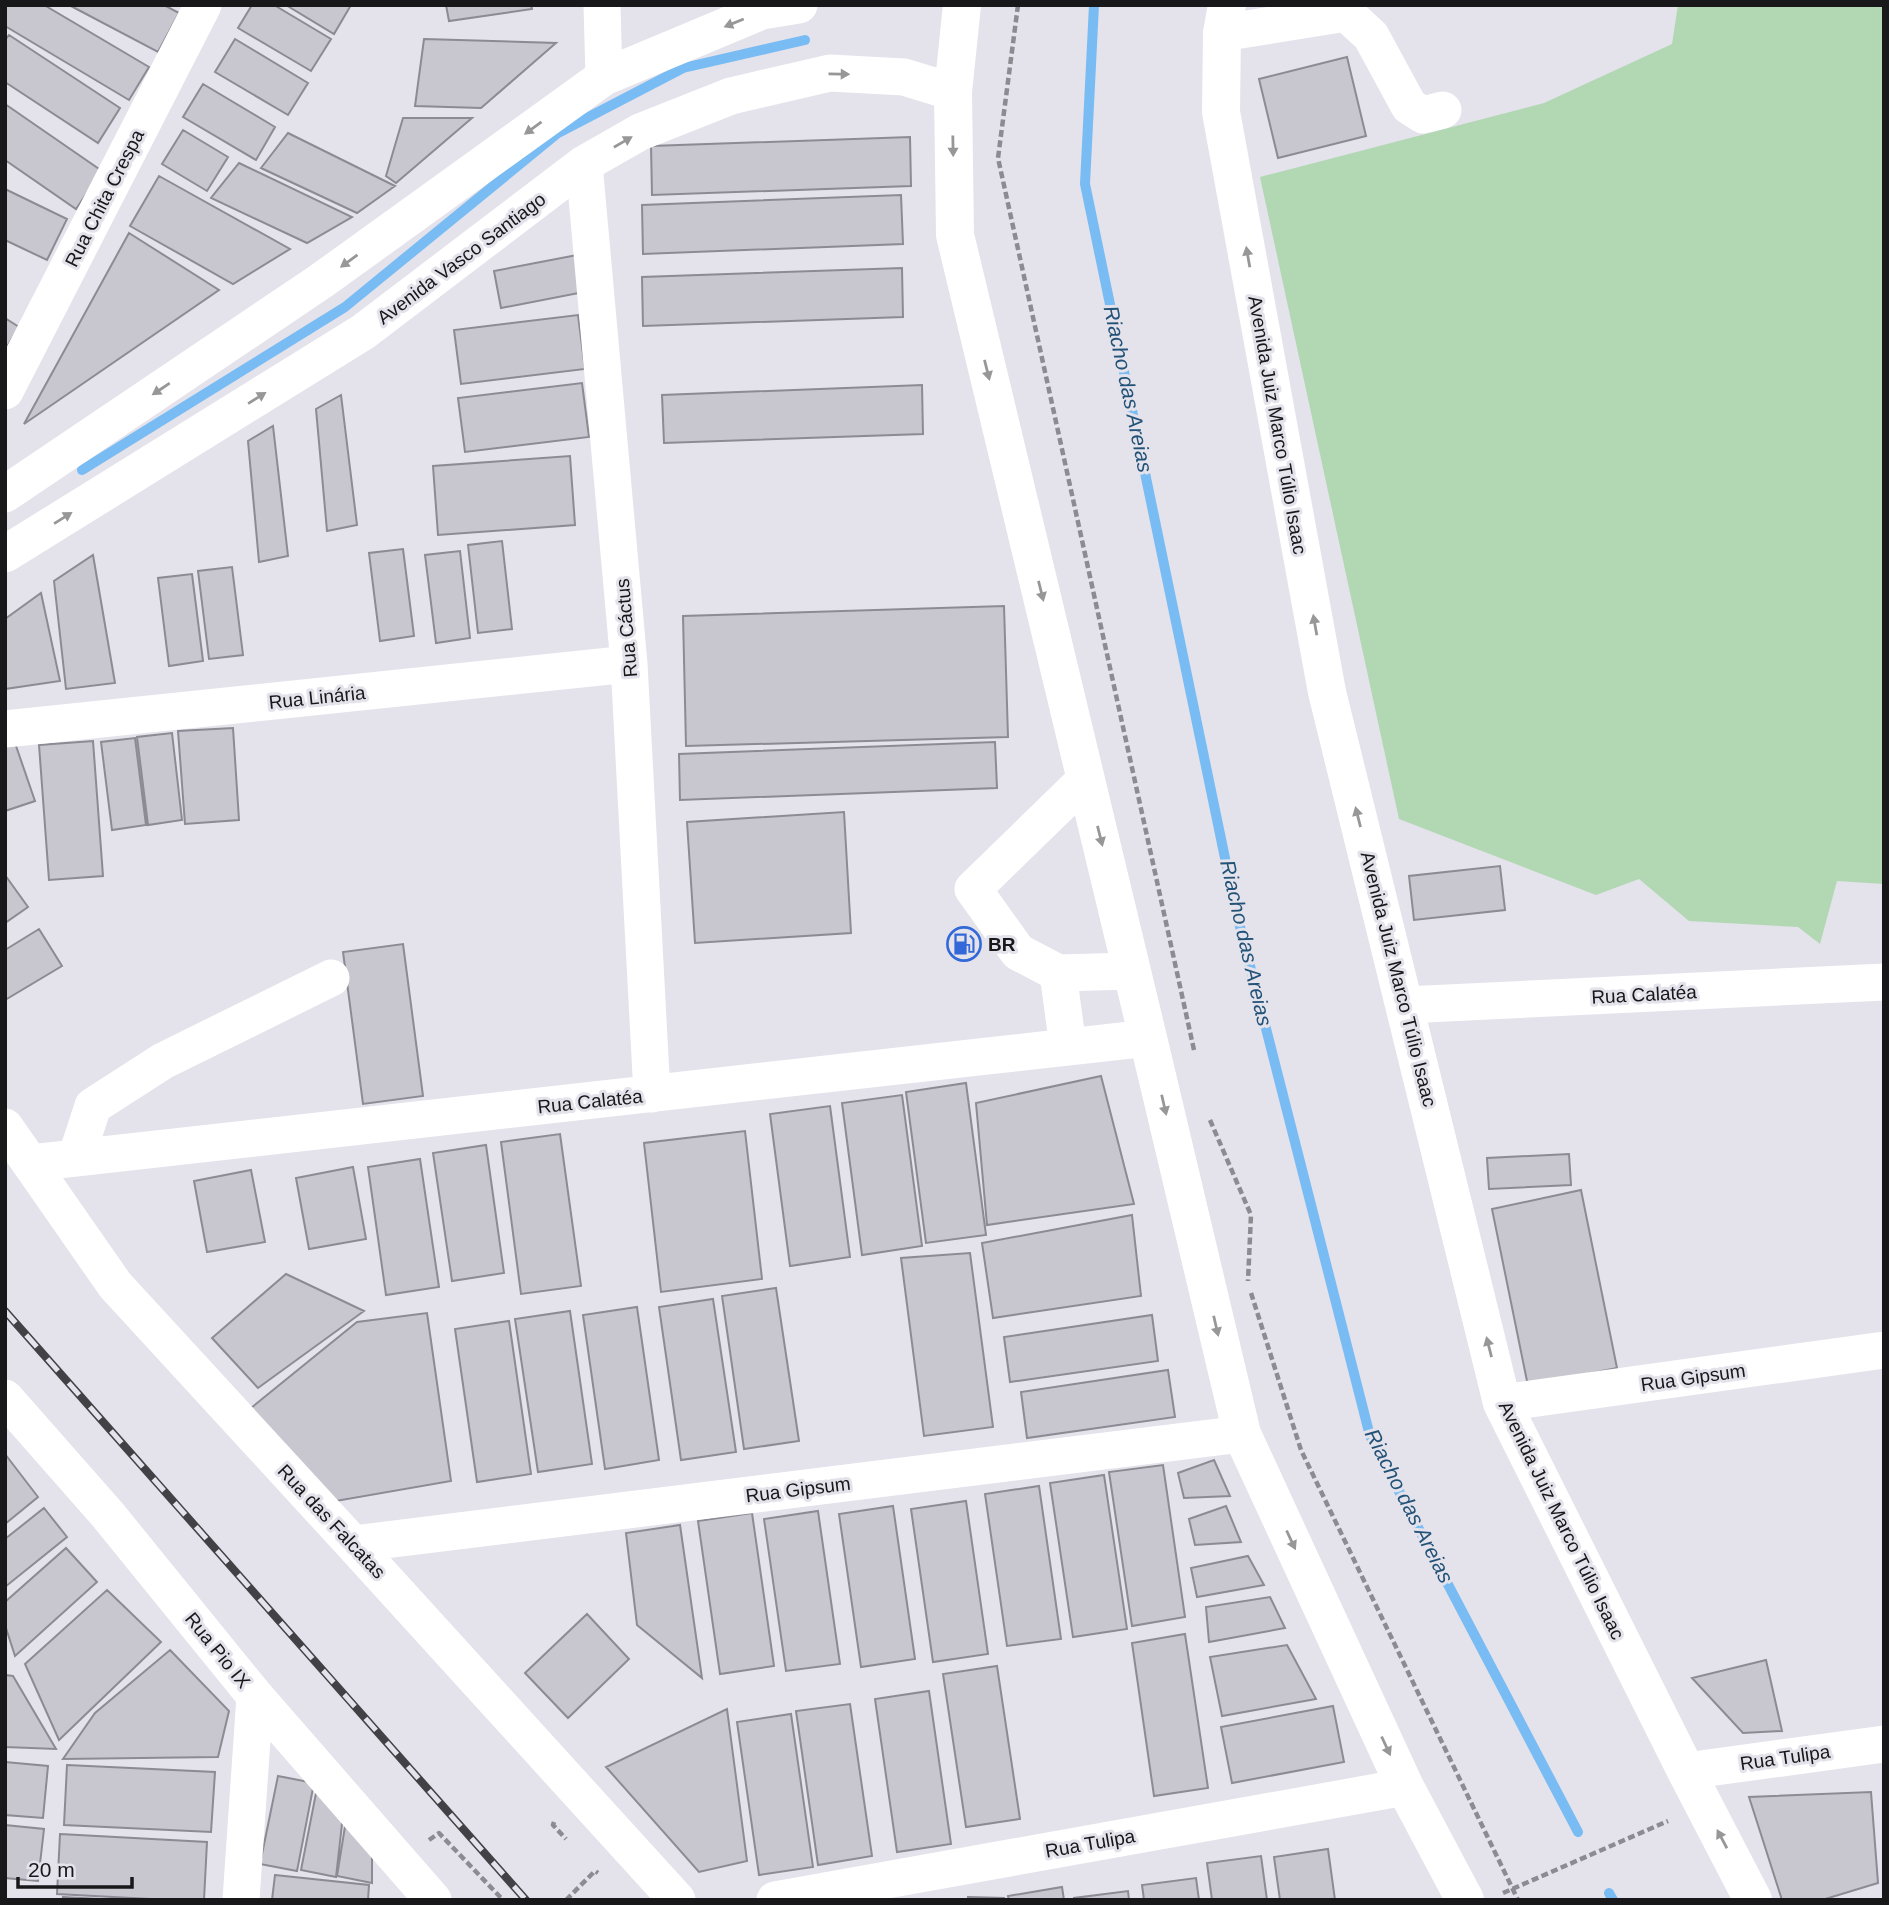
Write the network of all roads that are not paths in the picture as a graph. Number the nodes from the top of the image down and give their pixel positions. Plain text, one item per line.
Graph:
1 (203, 5) edge
2 (602, 5) edge
3 (799, 5) edge
4 (962, 5) edge
5 (1224, 19) edge
6 (604, 77) junction
7 (953, 92) junction
8 (1443, 110) dead end
9 (584, 164) junction
10 (5, 391) edge
11 (5, 494) edge
12 (5, 554) edge
13 (629, 664) junction
14 (5, 729) edge
15 (1086, 779) junction
16 (1132, 971) junction
17 (1058, 973) junction
18 (331, 978) dead end
19 (1884, 982) edge
20 (1405, 1005) junction
21 (1148, 1038) junction
22 (1068, 1047) junction
23 (652, 1094) junction
24 (5, 1127) edge
25 (76, 1158) junction
26 (31, 1163) junction
27 (1884, 1350) edge
28 (5, 1398) edge
29 (1502, 1403) junction
30 (1242, 1434) junction
31 (353, 1544) junction
32 (255, 1696) junction
33 (1884, 1744) edge
34 (1686, 1771) junction
35 (1405, 1787) junction
36 (1483, 1897) edge
37 (241, 1900) edge
38 (433, 1900) edge
39 (677, 1900) edge
40 (775, 1900) edge
41 (1753, 1900) edge

1 - 10 street, Rua Chita Crespa
2 - 6 street
3 -> 6 street
4 - 7 main road
5 - 8 street
20 -> 5 main road, Avenida Juiz Marco Túlio Isaac
6 -> 11 street
9 -> 7 street, Avenida Vasco Santiago
7 -> 15 main road
12 -> 9 street, Avenida Vasco Santiago
9 - 13 street, Rua Cáctus
13 - 14 street, Rua Linária
13 - 23 street, Rua Cáctus
15 -> 16 main road
15 - 17 street
16 - 17 street
16 - 21 main road
17 - 22 street
18 - 25 street
19 - 20 street, Rua Calatéa
29 -> 20 main road, Avenida Juiz Marco Túlio Isaac
21 - 22 street, Rua Calatéa
21 -> 30 main road
22 - 23 street, Rua Calatéa
23 - 25 street, Rua Calatéa
24 - 26 street, Rua das Falcatas
25 - 26 street, Rua Calatéa
26 - 31 street, Rua das Falcatas
27 - 29 street, Rua Gipsum
28 - 32 street, Rua Pio IX
29 - 34 main road, Avenida Juiz Marco Túlio Isaac
30 - 31 street, Rua Gipsum
30 -> 35 main road
31 - 39 street, Rua das Falcatas
32 - 37 street
32 - 38 street, Rua Pio IX
33 - 34 street, Rua Tulipa
41 -> 34 main road, Avenida Juiz Marco Túlio Isaac
35 - 36 main road
35 - 40 street, Rua Tulipa

